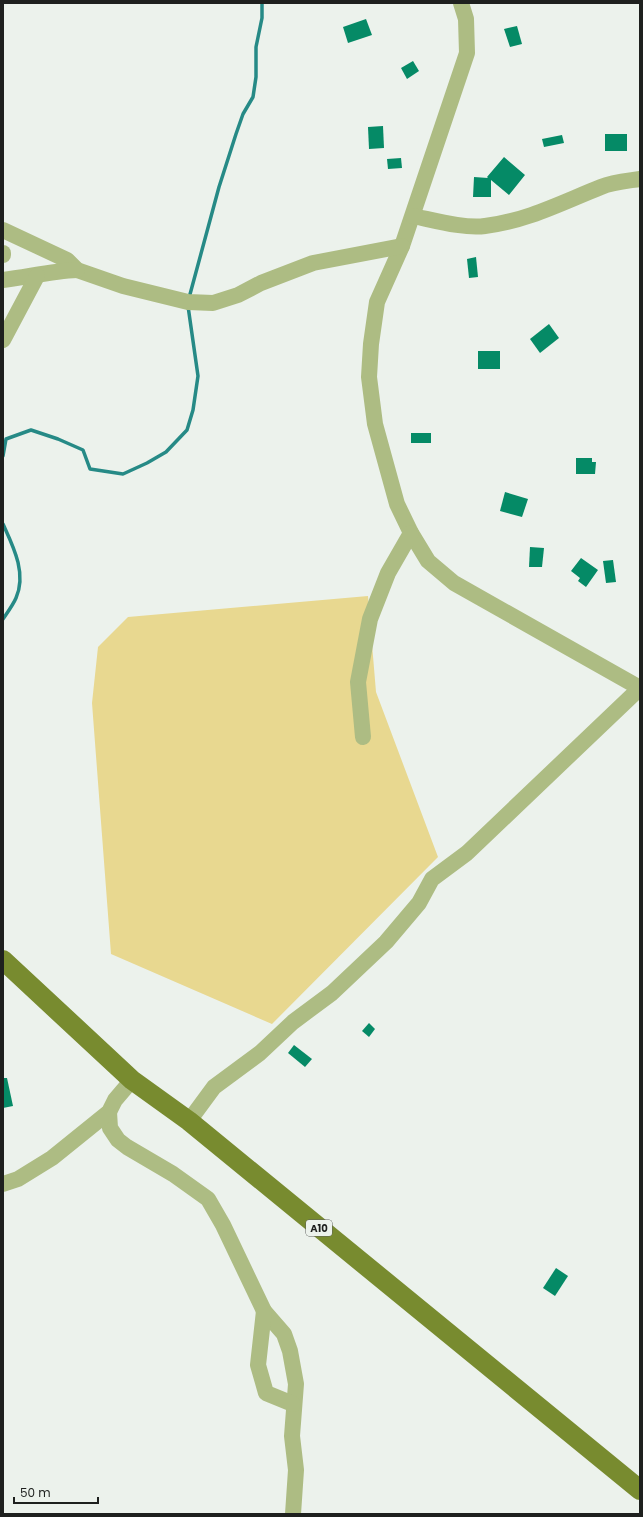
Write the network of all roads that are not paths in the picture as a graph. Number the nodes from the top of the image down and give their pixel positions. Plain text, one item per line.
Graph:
1 (461, 3) edge
2 (640, 179) edge
3 (412, 216) junction
4 (3, 230) edge
5 (402, 246) junction
6 (77, 270) junction
7 (37, 276) junction
8 (3, 280) edge
9 (3, 340) edge
10 (411, 533) junction
11 (640, 688) edge
12 (363, 737) dead end
13 (3, 960) edge
14 (132, 1080) junction
15 (109, 1112) junction
16 (189, 1121) junction
17 (3, 1184) edge
18 (264, 1311) junction
19 (293, 1404) junction
20 (640, 1490) edge
21 (293, 1514) edge

1 - 3 street
2 - 3 street
3 - 5 street
4 - 6 street
5 - 6 street
5 - 10 street
6 - 7 street
7 - 8 street
7 - 9 street
10 - 11 street
10 - 12 street
11 - 16 street
13 - 14 main road, A10
14 - 15 street
14 - 16 main road, A10
15 - 17 street
15 - 18 street
16 - 20 main road, A10
18 - 19 street
18 - 19 street
19 - 21 street

